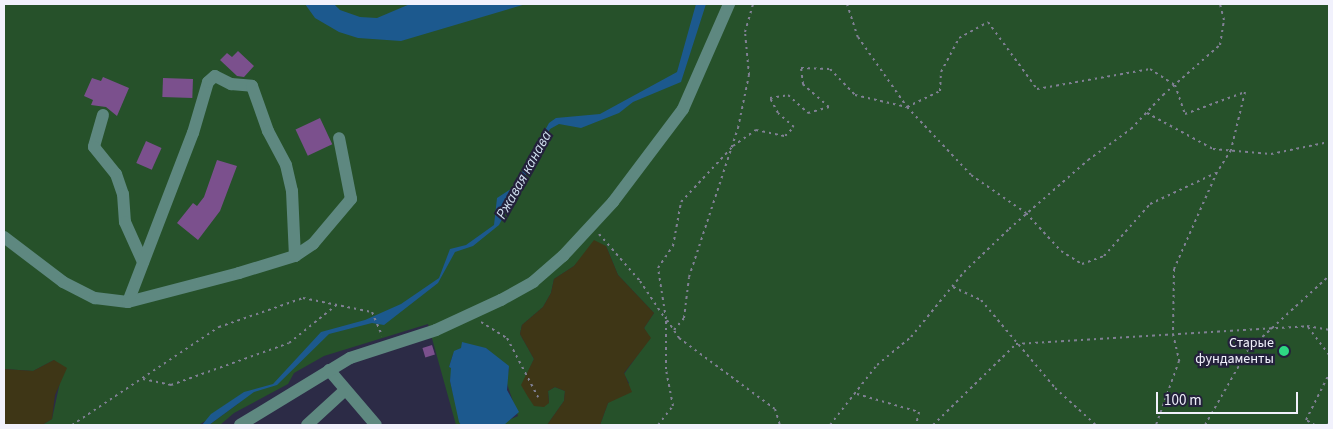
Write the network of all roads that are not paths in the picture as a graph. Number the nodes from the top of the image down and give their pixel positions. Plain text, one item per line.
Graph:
1 (729, 4) edge
2 (103, 116) dead end
3 (339, 138) dead end
4 (4, 237) edge
5 (295, 256) junction
6 (143, 262) junction
7 (128, 302) junction
8 (329, 370) junction
9 (345, 390) junction
10 (240, 425) edge
11 (307, 425) edge
12 (376, 425) edge

1 - 8 street
2 - 6 street
3 - 5 street
4 - 7 street
5 - 6 street
5 - 7 street
6 - 7 street
8 - 9 street
8 - 10 street
9 - 11 street
9 - 12 street

